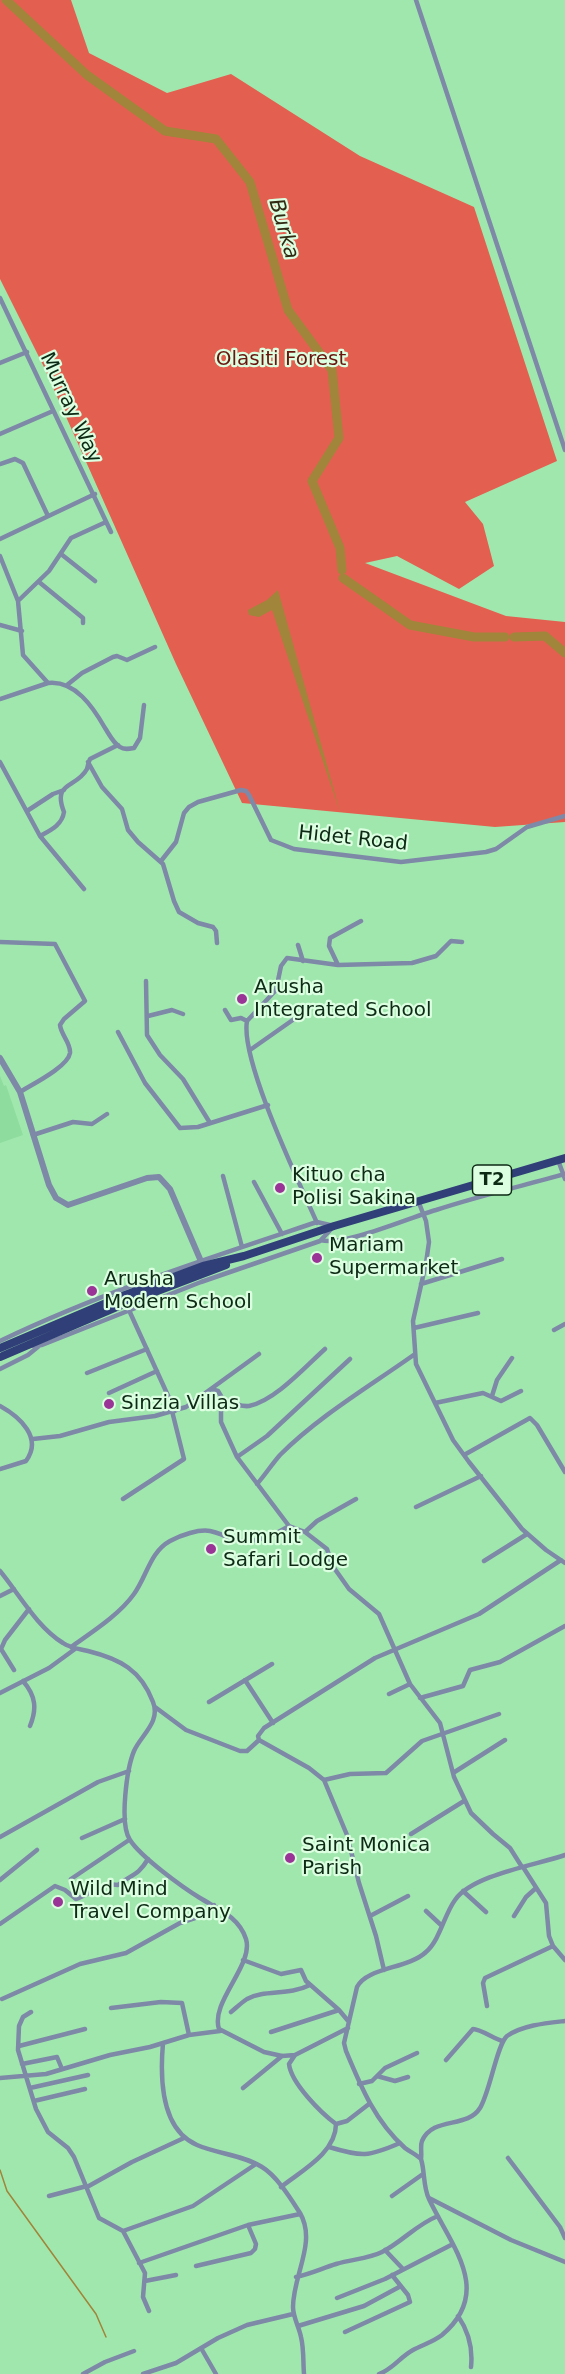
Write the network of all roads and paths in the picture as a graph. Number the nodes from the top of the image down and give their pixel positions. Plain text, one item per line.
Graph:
1 (416, 0) edge
2 (0, 298) edge
3 (27, 352) junction
4 (1, 361) edge
5 (53, 411) junction
6 (0, 434) edge
7 (565, 450) edge
8 (0, 464) edge
9 (94, 494) junction
10 (48, 516) junction
11 (106, 522) junction
12 (111, 532) dead end
13 (0, 539) edge
14 (61, 554) junction
15 (0, 556) edge
16 (95, 581) dead end
17 (39, 582) junction
18 (18, 601) junction
19 (83, 623) dead end
20 (0, 625) edge
21 (22, 632) junction
22 (155, 647) dead end
23 (48, 682) junction
24 (67, 685) junction
25 (0, 699) edge
26 (144, 705) dead end
27 (118, 745) junction
28 (0, 762) edge
29 (88, 762) junction
30 (64, 790) junction
31 (27, 812) junction
32 (565, 816) edge
33 (40, 836) junction
34 (161, 861) junction
35 (84, 889) dead end
36 (361, 921) dead end
37 (0, 942) edge
38 (462, 942) dead end
39 (217, 943) dead end
40 (298, 945) dead end
41 (303, 961) junction
42 (338, 964) junction
43 (146, 981) dead end
44 (225, 1010) dead end
45 (307, 1010) dead end
46 (183, 1014) dead end
47 (147, 1016) junction
48 (247, 1021) junction
49 (118, 1032) dead end
50 (250, 1050) junction
51 (0, 1058) edge
52 (20, 1092) junction
53 (267, 1105) junction
54 (107, 1114) dead end
55 (210, 1123) junction
56 (33, 1135) junction
57 (562, 1159) edge
58 (223, 1176) dead end
59 (565, 1176) edge
60 (254, 1182) dead end
61 (419, 1203) junction
62 (423, 1214) junction
63 (316, 1222) junction
64 (334, 1226) junction
65 (319, 1231) junction
66 (282, 1234) junction
67 (321, 1240) junction
68 (242, 1247) junction
69 (502, 1259) dead end
70 (201, 1262) junction
71 (217, 1266) junction
72 (421, 1284) junction
73 (127, 1306) junction
74 (478, 1313) dead end
75 (565, 1324) edge
76 (414, 1328) junction
77 (554, 1329) dead end
78 (0, 1341) edge
79 (26, 1346) junction
80 (39, 1346) junction
81 (0, 1348) edge
82 (147, 1349) junction
83 (325, 1349) dead end
84 (259, 1354) dead end
85 (415, 1354) junction
86 (0, 1357) edge
87 (512, 1358) dead end
88 (350, 1359) dead end
89 (0, 1369) edge
90 (157, 1371) junction
91 (87, 1373) dead end
92 (211, 1389) junction
93 (520, 1391) dead end
94 (109, 1393) dead end
95 (492, 1396) junction
96 (222, 1398) junction
97 (435, 1403) junction
98 (0, 1406) edge
99 (174, 1411) junction
100 (33, 1439) junction
101 (464, 1455) junction
102 (237, 1457) junction
103 (0, 1469) edge
104 (565, 1472) edge
105 (481, 1476) junction
106 (257, 1484) junction
107 (123, 1498) dead end
108 (356, 1499) dead end
109 (416, 1507) dead end
110 (289, 1526) junction
111 (305, 1532) junction
112 (527, 1534) junction
113 (484, 1561) dead end
114 (563, 1562) edge
115 (0, 1571) edge
116 (14, 1589) junction
117 (0, 1596) edge
118 (29, 1609) junction
119 (565, 1626) edge
120 (73, 1648) junction
121 (395, 1648) junction
122 (2, 1659) edge
123 (272, 1664) dead end
124 (14, 1670) dead end
125 (245, 1680) junction
126 (23, 1681) junction
127 (410, 1684) junction
128 (0, 1693) edge
129 (389, 1694) dead end
130 (420, 1698) junction
131 (209, 1702) dead end
132 (155, 1707) junction
133 (499, 1714) dead end
134 (273, 1723) junction
135 (30, 1726) dead end
136 (444, 1732) junction
137 (259, 1740) junction
138 (505, 1740) dead end
139 (129, 1770) junction
140 (453, 1773) junction
141 (324, 1779) junction
142 (464, 1801) junction
143 (125, 1819) junction
144 (411, 1834) dead end
145 (0, 1837) edge
146 (82, 1838) dead end
147 (129, 1840) junction
148 (37, 1850) dead end
149 (565, 1855) edge
150 (148, 1859) junction
151 (523, 1867) junction
152 (71, 1879) dead end
153 (0, 1880) edge
154 (536, 1888) junction
155 (463, 1891) junction
156 (408, 1896) dead end
157 (214, 1905) junction
158 (426, 1911) dead end
159 (486, 1912) dead end
160 (370, 1916) junction
161 (514, 1916) dead end
162 (0, 1924) edge
163 (441, 1925) junction
164 (553, 1946) junction
165 (243, 1960) junction
166 (565, 1960) edge
167 (384, 1970) junction
168 (310, 1985) junction
169 (2, 1999) dead end
170 (487, 2006) dead end
171 (111, 2008) dead end
172 (339, 2010) junction
173 (31, 2012) dead end
174 (231, 2012) dead end
175 (565, 2021) edge
176 (348, 2025) junction
177 (85, 2029) dead end
178 (220, 2031) junction
179 (272, 2032) dead end
180 (189, 2035) junction
181 (502, 2041) junction
182 (163, 2043) junction
183 (19, 2046) junction
184 (417, 2053) dead end
185 (295, 2055) junction
186 (282, 2056) junction
187 (446, 2060) dead end
188 (22, 2064) junction
189 (62, 2069) junction
190 (88, 2075) dead end
191 (377, 2076) junction
192 (26, 2077) junction
193 (408, 2077) dead end
194 (0, 2078) edge
195 (359, 2084) junction
196 (30, 2088) junction
197 (243, 2088) dead end
198 (85, 2089) dead end
199 (34, 2101) junction
200 (369, 2104) junction
201 (336, 2124) junction
202 (184, 2138) junction
203 (400, 2143) junction
204 (329, 2148) junction
205 (508, 2158) dead end
206 (421, 2159) junction
207 (256, 2164) junction
208 (423, 2174) junction
209 (87, 2186) junction
210 (281, 2187) junction
211 (49, 2196) dead end
212 (392, 2196) dead end
213 (428, 2196) junction
214 (300, 2214) junction
215 (438, 2216) junction
216 (248, 2225) junction
217 (123, 2231) junction
218 (565, 2238) edge
219 (453, 2244) junction
220 (385, 2250) junction
221 (565, 2262) edge
222 (139, 2263) junction
223 (196, 2266) dead end
224 (404, 2269) junction
225 (176, 2275) dead end
226 (392, 2275) junction
227 (296, 2277) junction
228 (145, 2281) junction
229 (401, 2286) junction
230 (337, 2298) dead end
231 (149, 2311) dead end
232 (293, 2314) junction
233 (458, 2316) junction
234 (298, 2325) junction
235 (345, 2332) dead end
236 (201, 2348) junction
237 (134, 2351) dead end
238 (471, 2367) dead end
239 (83, 2374) edge
240 (143, 2374) edge
241 (216, 2374) edge
242 (304, 2374) edge
243 (379, 2374) edge

1 - 7 street
2 - 3 street, Murray Way
3 - 4 street
3 - 5 street, Murray Way
5 - 6 street
5 - 9 street, Murray Way
8 - 10 street
9 - 10 street
9 - 11 street, Murray Way
10 - 13 street
11 - 12 street, Murray Way
11 - 14 street
14 - 16 street
14 - 17 street
15 - 18 street
17 - 18 street
17 - 19 street
18 - 21 street
20 - 21 street
21 - 23 street
22 - 24 street
23 - 24 street
23 - 25 street
24 - 27 street
26 - 27 street
27 - 29 street
28 - 31 street
29 - 30 street
29 - 34 street
30 - 31 street
30 - 33 street
31 - 33 street
32 - 34 street, Hidet Road
33 - 35 street
34 - 39 street
36 - 42 street
37 - 52 street
38 - 42 street
40 - 41 street
41 - 42 street
41 - 48 street
43 - 47 street
44 - 48 street
45 - 50 street
46 - 47 street
47 - 55 street
48 - 50 street
49 - 55 street
50 - 53 street
51 - 52 street
52 - 56 street
53 - 55 street
53 - 63 street
54 - 56 street
56 - 70 street
57 - 59 street
57 - 61 highway, T2
58 - 68 street
59 - 62 street
60 - 66 street
61 - 62 street
61 - 64 highway, T2
62 - 67 street
62 - 72 street
63 - 64 street
63 - 65 street
63 - 66 street
64 - 65 highway, T2
64 - 67 street
65 - 71 highway, T2
66 - 68 street
67 - 73 street
68 - 70 street
69 - 72 street
70 - 71 highway, T2
70 - 78 street
70 - 81 highway, T2
71 - 73 highway, T2
72 - 76 street
73 - 79 highway, T2
73 - 80 street
73 - 82 street
74 - 76 street
75 - 77 street
76 - 85 street
79 - 80 street
79 - 86 highway, T2
80 - 89 street
82 - 90 street
82 - 91 street
83 - 96 street
84 - 92 street
85 - 97 street
85 - 106 street
87 - 95 street
88 - 102 street
90 - 94 street
90 - 99 street
92 - 96 street
92 - 99 street
93 - 95 street
95 - 97 street
96 - 102 street
97 - 101 street
98 - 100 street
99 - 100 street
99 - 107 street
100 - 103 street
101 - 104 street
101 - 105 street
102 - 106 street
105 - 109 street
105 - 112 street
106 - 110 street
108 - 111 street
110 - 111 street
110 - 120 street
111 - 121 street
112 - 113 street
112 - 114 street
114 - 121 street
115 - 116 street
116 - 117 street
116 - 118 street
118 - 120 street
118 - 122 street
119 - 130 street
120 - 126 street
120 - 132 street
121 - 127 street
121 - 134 street
122 - 124 street
123 - 125 street
125 - 131 street
125 - 134 street
126 - 128 street
126 - 135 street
127 - 129 street
127 - 130 street
130 - 136 street
132 - 137 street
132 - 139 street
133 - 136 street
134 - 137 street
136 - 140 street
136 - 141 street
137 - 141 street
138 - 140 street
139 - 143 street
139 - 145 street
140 - 142 street
141 - 160 street
142 - 144 street
142 - 151 street
143 - 146 street
143 - 147 street
147 - 150 street
147 - 152 street
148 - 153 street
149 - 151 street
150 - 157 street
150 - 162 street
151 - 154 street
151 - 155 street
154 - 161 street
154 - 164 street
155 - 159 street
155 - 163 street
156 - 160 street
157 - 165 street
157 - 169 street
158 - 163 street
160 - 167 street
163 - 167 street
164 - 166 street
164 - 170 street
165 - 168 street
165 - 178 street
167 - 176 street
168 - 172 street
168 - 174 street
171 - 180 street
172 - 176 street
172 - 179 street
173 - 183 street
175 - 181 street
176 - 185 street
176 - 195 street
177 - 183 street
178 - 180 street
178 - 186 street
180 - 182 street
181 - 187 street
181 - 206 street
182 - 189 street
182 - 202 street
183 - 188 street
184 - 191 street
185 - 186 street
185 - 201 street
186 - 197 street
188 - 189 street
188 - 192 street
189 - 192 street
190 - 196 street
191 - 193 street
191 - 195 street
192 - 194 street
192 - 196 street
195 - 200 street
196 - 199 street
198 - 199 street
199 - 209 street
200 - 201 street
200 - 203 street
201 - 204 street
202 - 207 street
202 - 209 street
203 - 204 street
203 - 206 street
204 - 210 street
205 - 218 street
206 - 208 street
207 - 210 street
207 - 217 street
208 - 212 street
208 - 213 street
209 - 211 street
209 - 217 street
210 - 214 street
213 - 215 street
213 - 221 street
214 - 216 street
214 - 227 street
215 - 219 street
215 - 220 street
216 - 222 street
216 - 223 street
217 - 222 street
219 - 224 street
219 - 233 street
220 - 224 street
220 - 227 street
222 - 228 street
224 - 226 street
225 - 228 street
226 - 229 street
226 - 230 street
227 - 232 street
228 - 231 street
229 - 234 street
229 - 235 street
232 - 234 street
232 - 236 street
233 - 238 street
233 - 243 street
234 - 242 street
236 - 240 street
236 - 241 street
237 - 239 street

